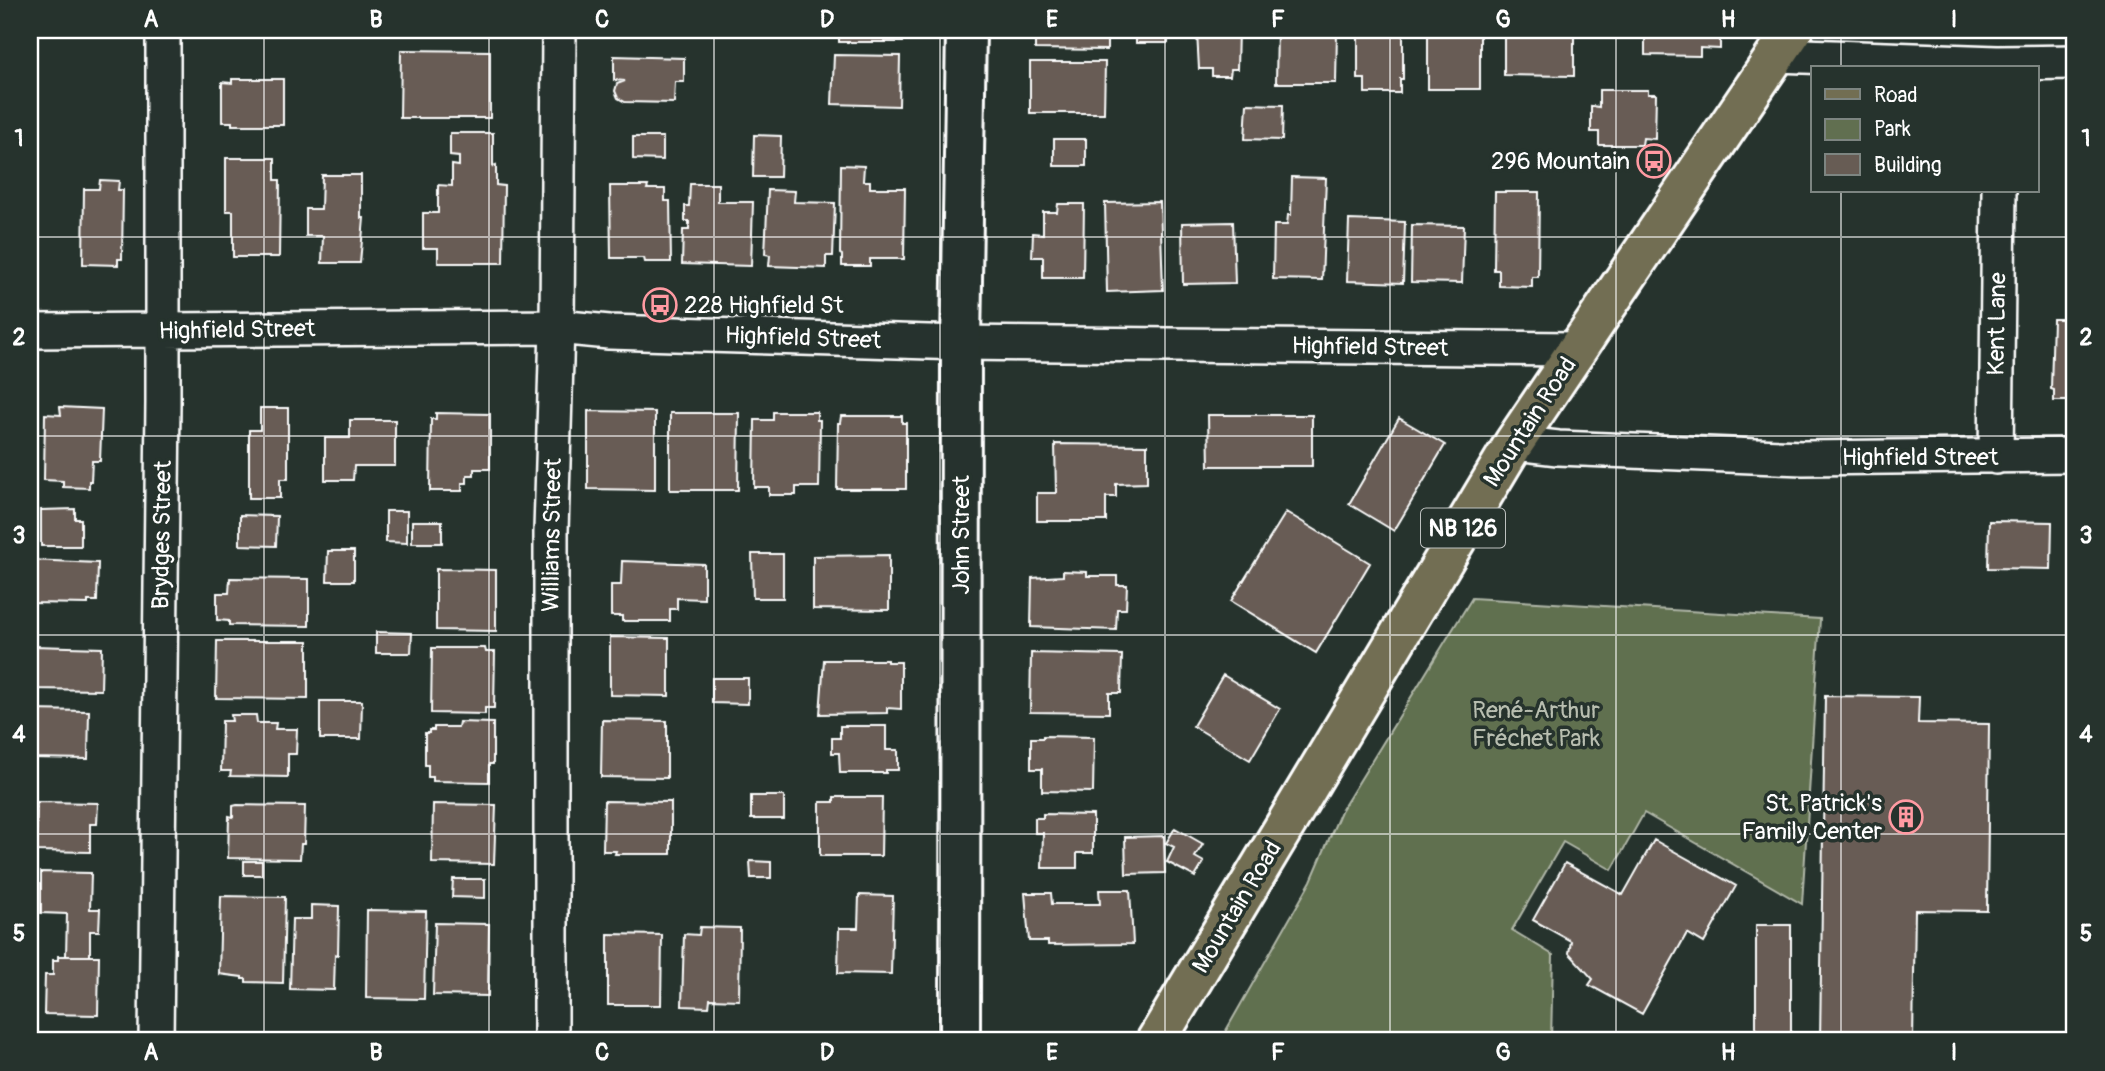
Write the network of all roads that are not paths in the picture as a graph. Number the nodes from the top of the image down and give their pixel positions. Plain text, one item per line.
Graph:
1 (163, 30) edge
2 (559, 30) edge
3 (967, 30) edge
4 (1784, 42) edge
5 (2075, 62) edge
6 (1997, 65) edge
7 (1999, 192) edge
8 (557, 327) junction
9 (161, 330) junction
10 (30, 331) edge
11 (961, 343) junction
12 (1577, 349) junction
13 (1514, 443) junction
14 (2075, 455) edge
15 (1996, 457) junction
16 (156, 1041) edge
17 (551, 1041) edge
18 (960, 1041) edge
19 (1156, 1041) edge

1 - 9 street, Brydges Street
2 - 8 street, Williams Street
3 - 11 street, John Street
4 - 6 street
4 - 12 main road, Mountain Road / NB 126
5 - 6 street
7 - 15 street, Kent Lane
8 - 9 street, Highfield Street
8 - 11 street, Highfield Street
8 - 17 street, Williams Street
9 - 10 street, Highfield Street
9 - 16 street, Brydges Street
11 - 12 street, Highfield Street
11 - 18 street, John Street
12 - 13 main road, Mountain Road / NB 126
13 - 15 street, Highfield Street
13 - 19 main road, Mountain Road / NB 126
14 - 15 street, Highfield Street

